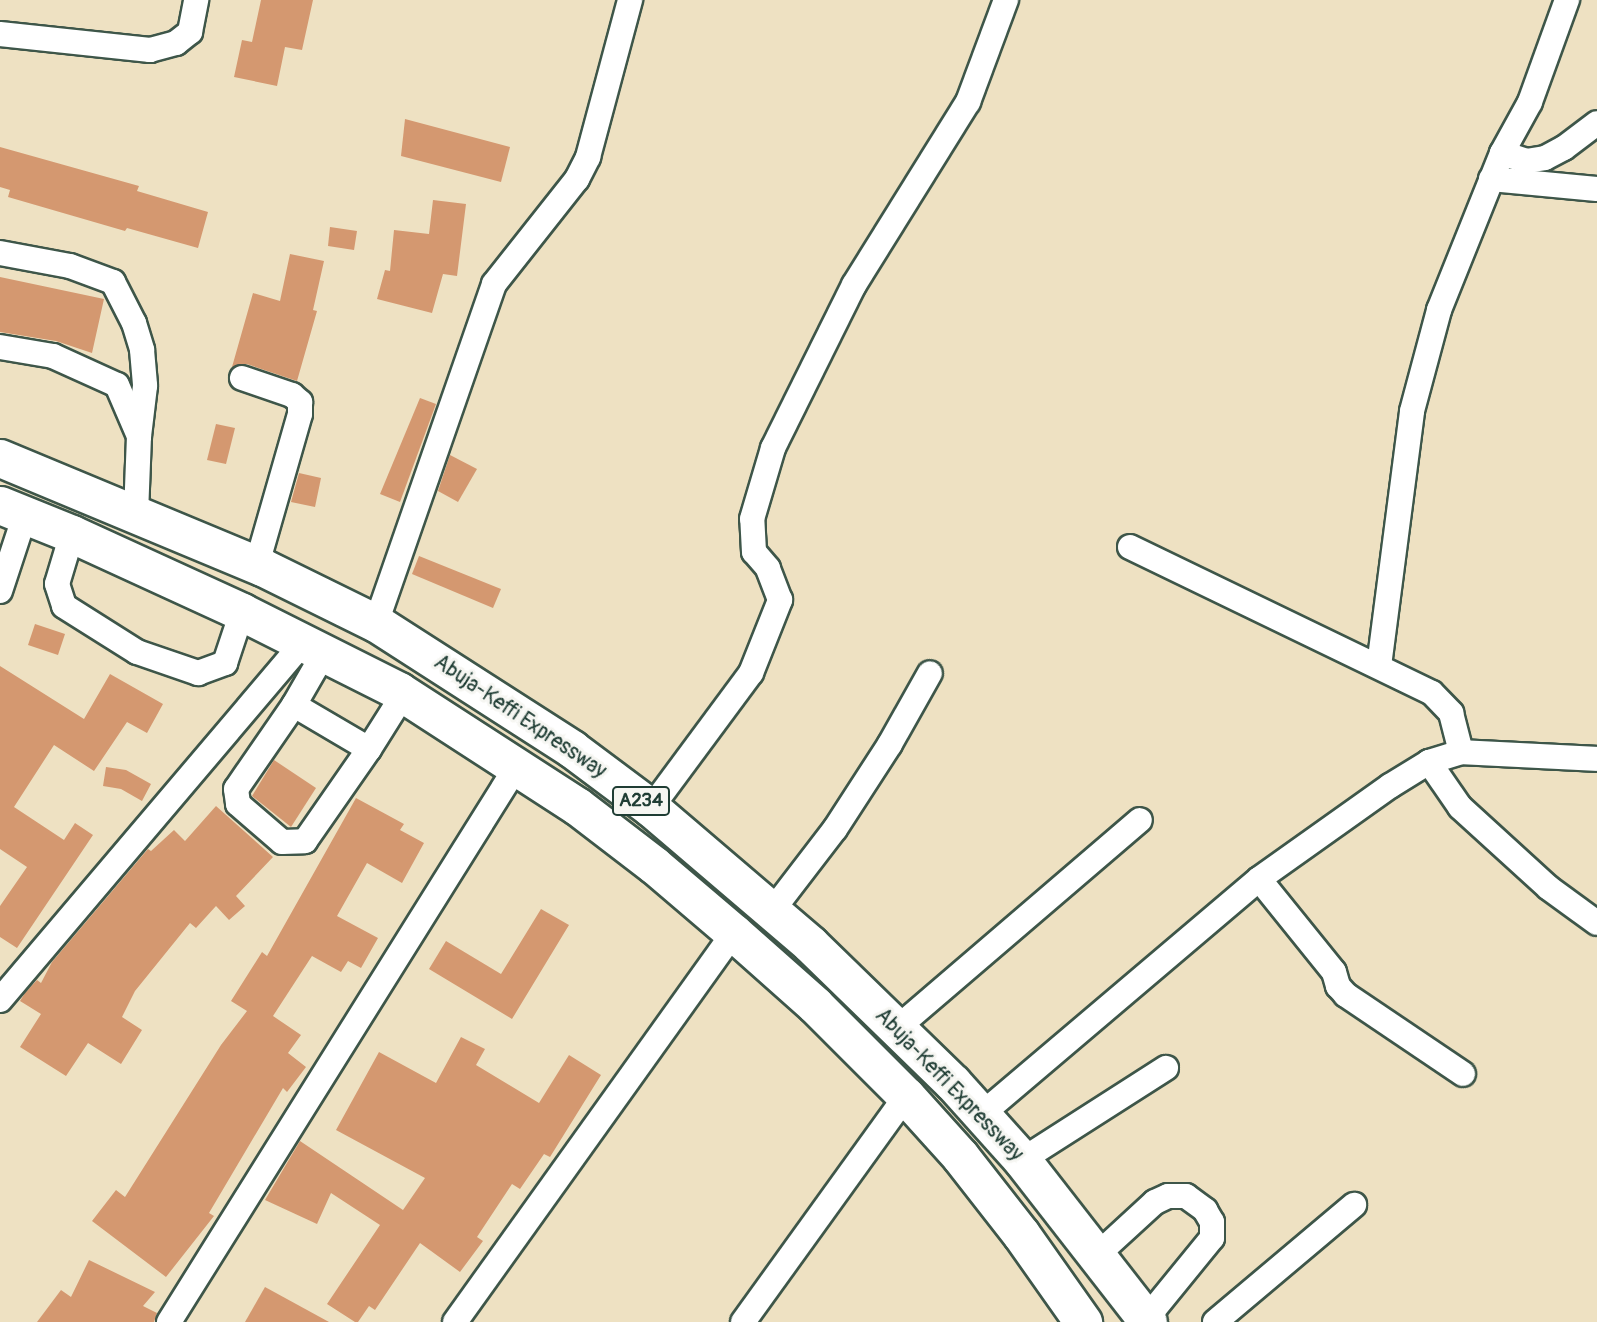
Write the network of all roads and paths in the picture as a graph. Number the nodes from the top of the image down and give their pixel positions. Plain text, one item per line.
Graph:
1 (196, 0) edge
2 (630, 0) edge
3 (1006, 0) edge
4 (1567, 0) edge
5 (0, 34) edge
6 (1597, 122) edge
7 (1502, 153) junction
8 (1491, 179) junction
9 (1597, 188) edge
10 (0, 253) edge
11 (0, 347) edge
12 (242, 378) dead end
13 (139, 436) junction
14 (0, 458) edge
15 (13, 510) edge
16 (136, 513) junction
17 (72, 534) junction
18 (1130, 547) dead end
19 (257, 564) junction
20 (2, 577) edge
21 (242, 612) junction
22 (376, 623) junction
23 (314, 648) junction
24 (1379, 666) junction
25 (930, 673) dead end
26 (403, 695) junction
27 (294, 705) junction
28 (369, 749) junction
29 (1461, 752) junction
30 (1597, 759) edge
31 (1429, 762) junction
32 (517, 766) junction
33 (651, 808) junction
34 (1140, 820) dead end
35 (1259, 879) junction
36 (772, 911) junction
37 (1597, 923) edge
38 (734, 933) junction
39 (0, 1000) edge
40 (896, 1029) junction
41 (1166, 1068) dead end
42 (1463, 1074) dead end
43 (906, 1096) junction
44 (982, 1114) junction
45 (1022, 1160) junction
46 (1354, 1205) dead end
47 (1096, 1256) junction
48 (1147, 1321) edge
49 (169, 1322) edge
50 (456, 1322) edge
51 (743, 1322) edge
52 (1083, 1322) edge
53 (1215, 1322) edge

1 - 5 street
2 - 22 street
3 - 33 street
4 - 7 street
6 - 7 street
7 - 8 street
8 - 9 street
8 - 24 street
10 - 13 street
11 - 13 street
12 - 19 street
13 - 16 street
14 - 16 highway, Abuja-Keffi Expressway / A234
15 - 17 highway, Abuja-Keffi Expressway / A234
15 - 20 street
16 - 19 highway, Abuja-Keffi Expressway / A234
17 - 21 highway, Abuja-Keffi Expressway / A234
17 - 21 street
18 - 24 street
19 - 22 highway, Abuja-Keffi Expressway / A234
21 - 23 highway, Abuja-Keffi Expressway / A234
22 - 33 highway, Abuja-Keffi Expressway / A234
23 - 26 highway, Abuja-Keffi Expressway / A234
23 - 27 street
23 - 39 street
24 - 29 street
25 - 36 street
26 - 28 street
26 - 32 highway, Abuja-Keffi Expressway / A234
27 - 28 street
27 - 28 street
29 - 30 street
29 - 31 street
31 - 35 street
31 - 37 street
32 - 38 highway, Abuja-Keffi Expressway / A234
32 - 49 street
33 - 36 highway, Abuja-Keffi Expressway / A234
34 - 40 street
35 - 42 street
35 - 44 street
36 - 40 highway, Abuja-Keffi Expressway / A234
38 - 43 highway, Abuja-Keffi Expressway / A234
38 - 50 street
40 - 44 highway, Abuja-Keffi Expressway / A234
41 - 45 street
43 - 51 street
43 - 52 highway, Abuja-Keffi Expressway / A234
44 - 45 highway, Abuja-Keffi Expressway / A234
45 - 47 highway, Abuja-Keffi Expressway / A234
46 - 53 street
47 - 48 highway, Abuja-Keffi Expressway / A234
47 - 48 street

